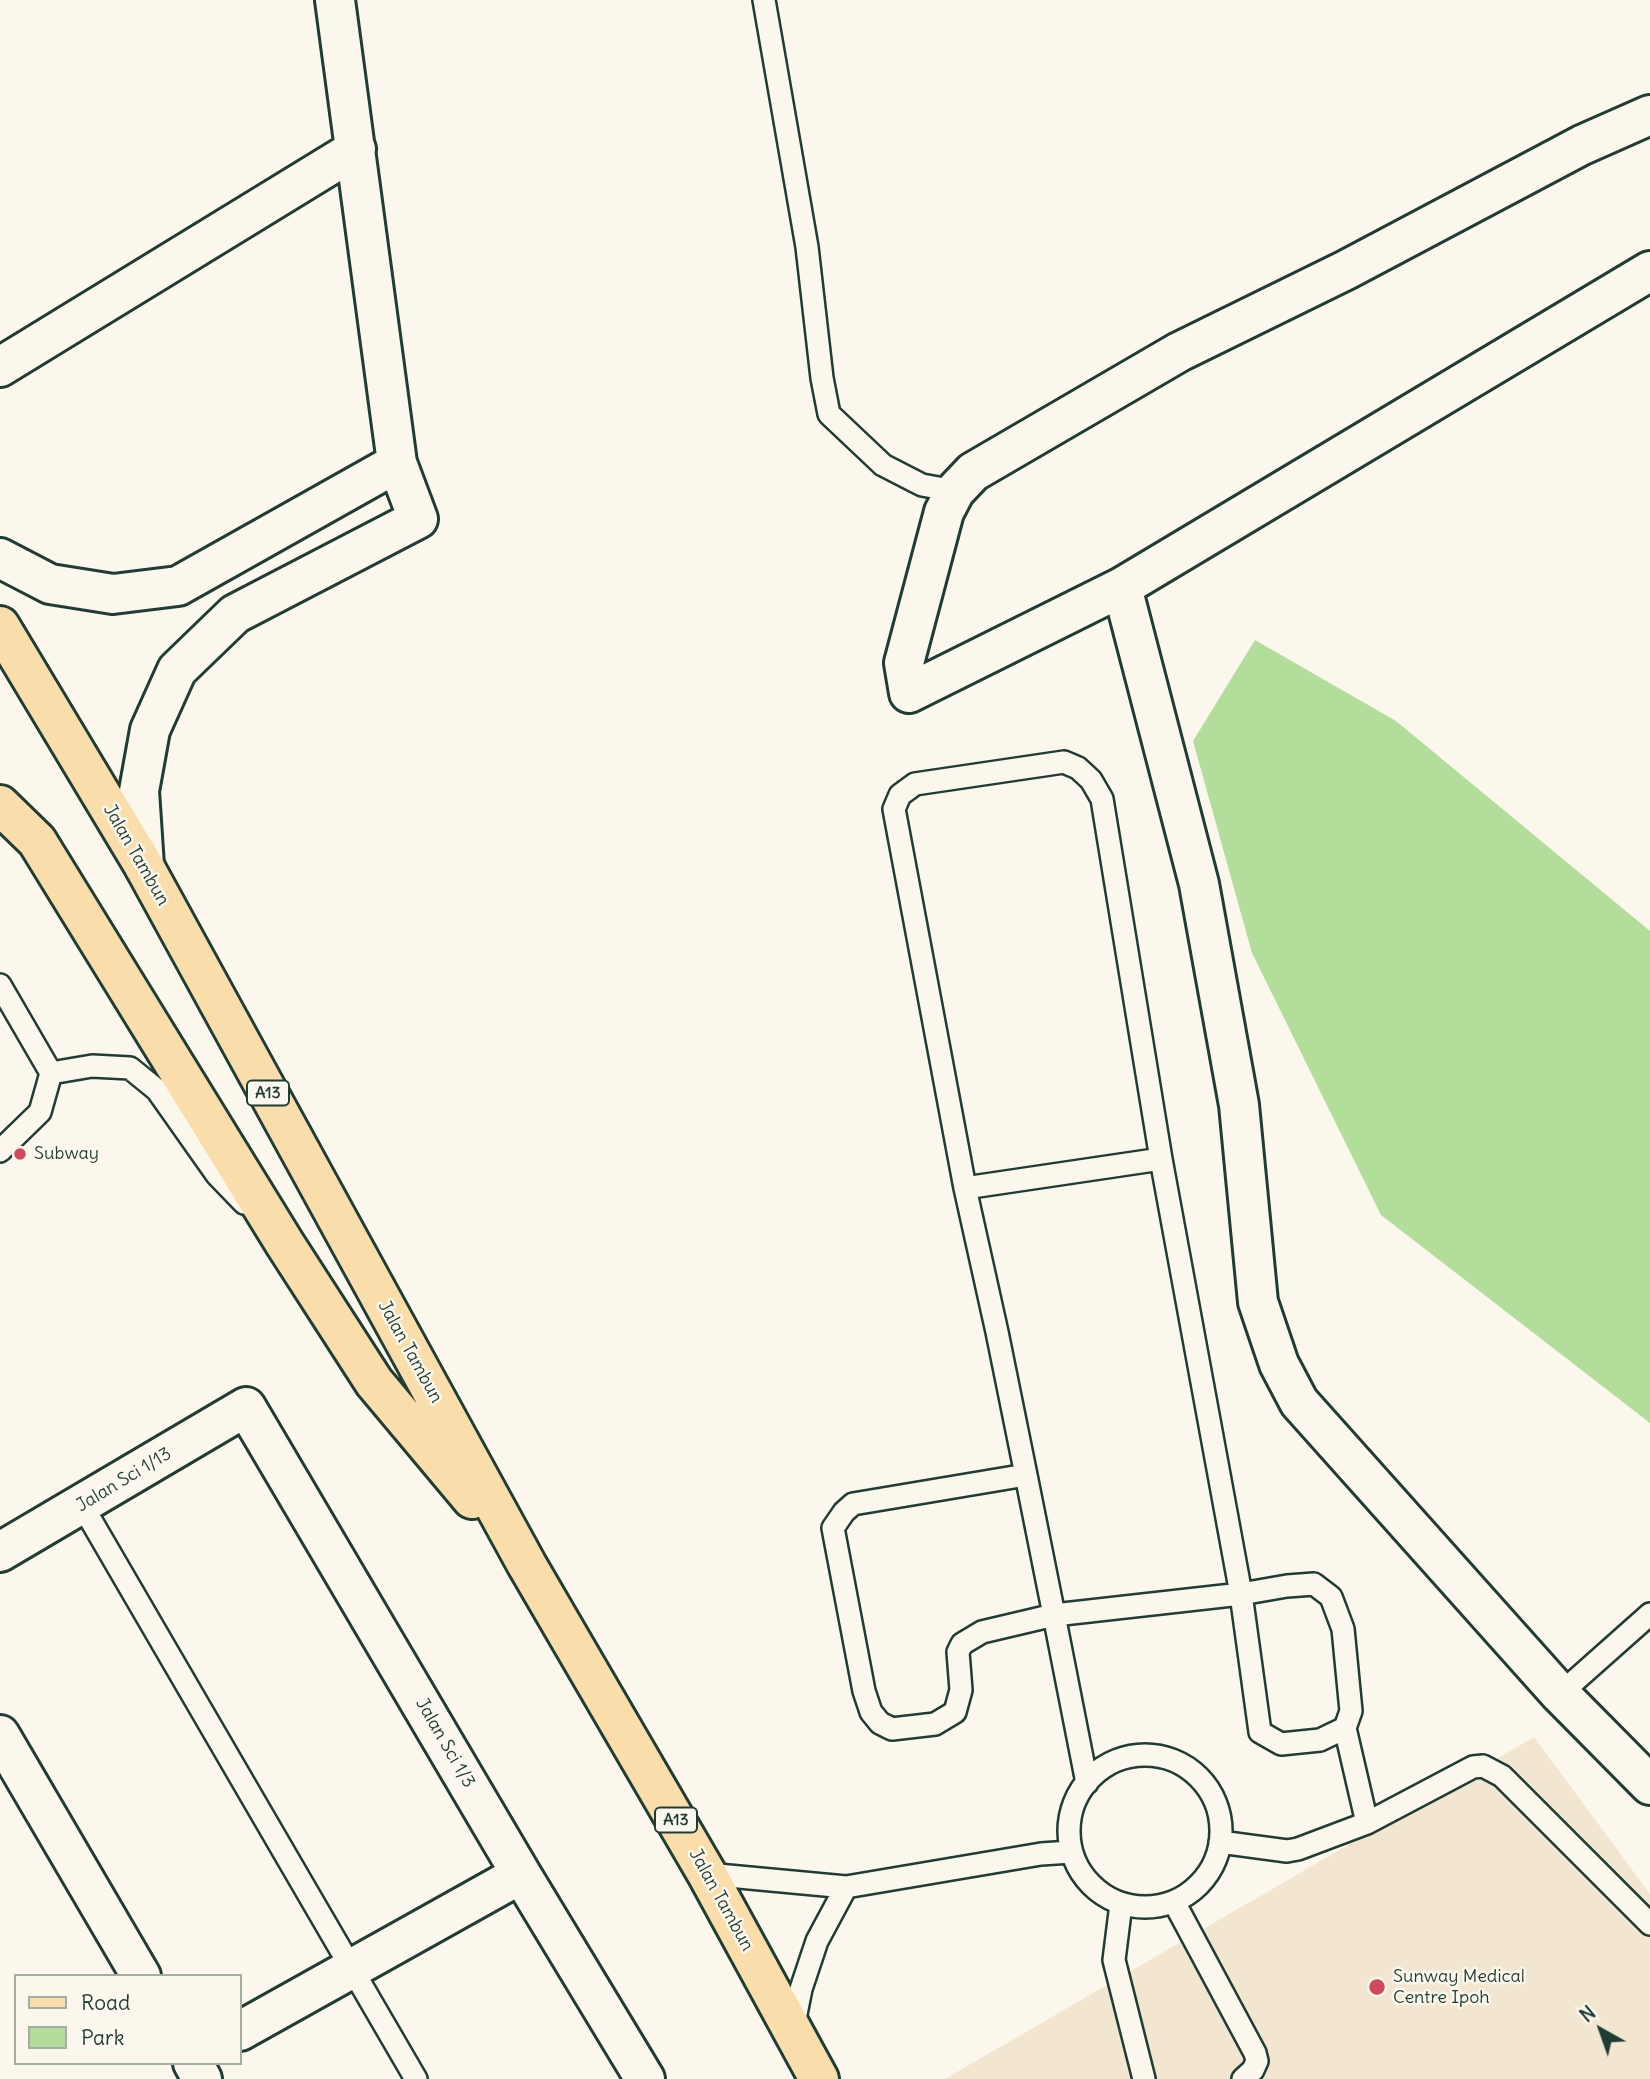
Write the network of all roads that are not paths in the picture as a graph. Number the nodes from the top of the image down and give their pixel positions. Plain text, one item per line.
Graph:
1 (335, 0) edge
2 (764, 0) edge
3 (1650, 115) edge
4 (356, 149) junction
5 (1650, 271) edge
6 (0, 367) edge
7 (397, 463) junction
8 (955, 491) junction
9 (0, 558) edge
10 (1122, 587) junction
11 (0, 625) edge
12 (0, 805) edge
13 (144, 866) junction
14 (0, 985) edge
15 (51, 1073) junction
16 (0, 1151) edge
17 (1161, 1159) junction
18 (965, 1188) junction
19 (285, 1244) junction
20 (246, 1407) joint
21 (1026, 1475) junction
22 (82, 1506) junction
23 (0, 1552) edge
24 (527, 1565) junction
25 (1241, 1594) junction
26 (1650, 1614) edge
27 (1054, 1615) junction
28 (1560, 1694) junction
29 (1345, 1728) junction
30 (0, 1735) edge
31 (1087, 1783) junction
32 (1650, 1785) edge
33 (1367, 1823) junction
34 (1220, 1842) junction
35 (1072, 1852) junction
36 (521, 1874) junction
37 (707, 1874) junction
38 (846, 1887) junction
39 (1174, 1902) junction
40 (1121, 1904) junction
41 (1650, 1924) edge
42 (352, 1969) junction
43 (140, 1974) edge
44 (242, 2030) edge
45 (792, 2030) junction
46 (416, 2079) edge
47 (645, 2079) edge
48 (819, 2079) edge
49 (1144, 2079) edge
50 (1243, 2079) edge

1 - 4 street
2 - 8 lane
3 - 8 street
4 - 6 street
4 - 7 street
5 - 10 street
7 - 9 street
7 - 13 street
8 - 10 street
10 - 28 street
11 - 13 main road, Jalan Tambun / A13
12 - 19 main road
13 - 24 main road, Jalan Tambun / A13
14 - 15 lane
15 - 16 lane
15 - 19 lane
17 - 18 lane
17 - 18 lane
17 - 25 lane
18 - 21 lane
19 - 24 main road
20 - 22 street, Jalan Sci 1/13
20 - 36 street, Jalan Sci 1/3
21 - 27 lane
21 - 27 lane
22 - 23 street, Jalan Sci 1/13
22 - 42 lane
24 - 37 main road, Jalan Tambun / A13
25 - 27 lane
25 - 29 lane
25 - 29 lane
26 - 28 lane
27 - 31 lane
28 - 32 street
29 - 33 lane
30 - 43 street
31 - 34 lane
31 - 35 lane
33 - 34 lane
33 - 41 lane
34 - 39 lane
35 - 38 lane
35 - 40 lane
36 - 42 street
36 - 47 street, Jalan Sci 1/3
37 - 38 lane
37 - 45 main road, Jalan Tambun / A13
38 - 45 lane
39 - 40 lane
39 - 50 lane
40 - 49 lane
42 - 44 street
42 - 46 lane
45 - 48 main road, Jalan Tambun / A13

